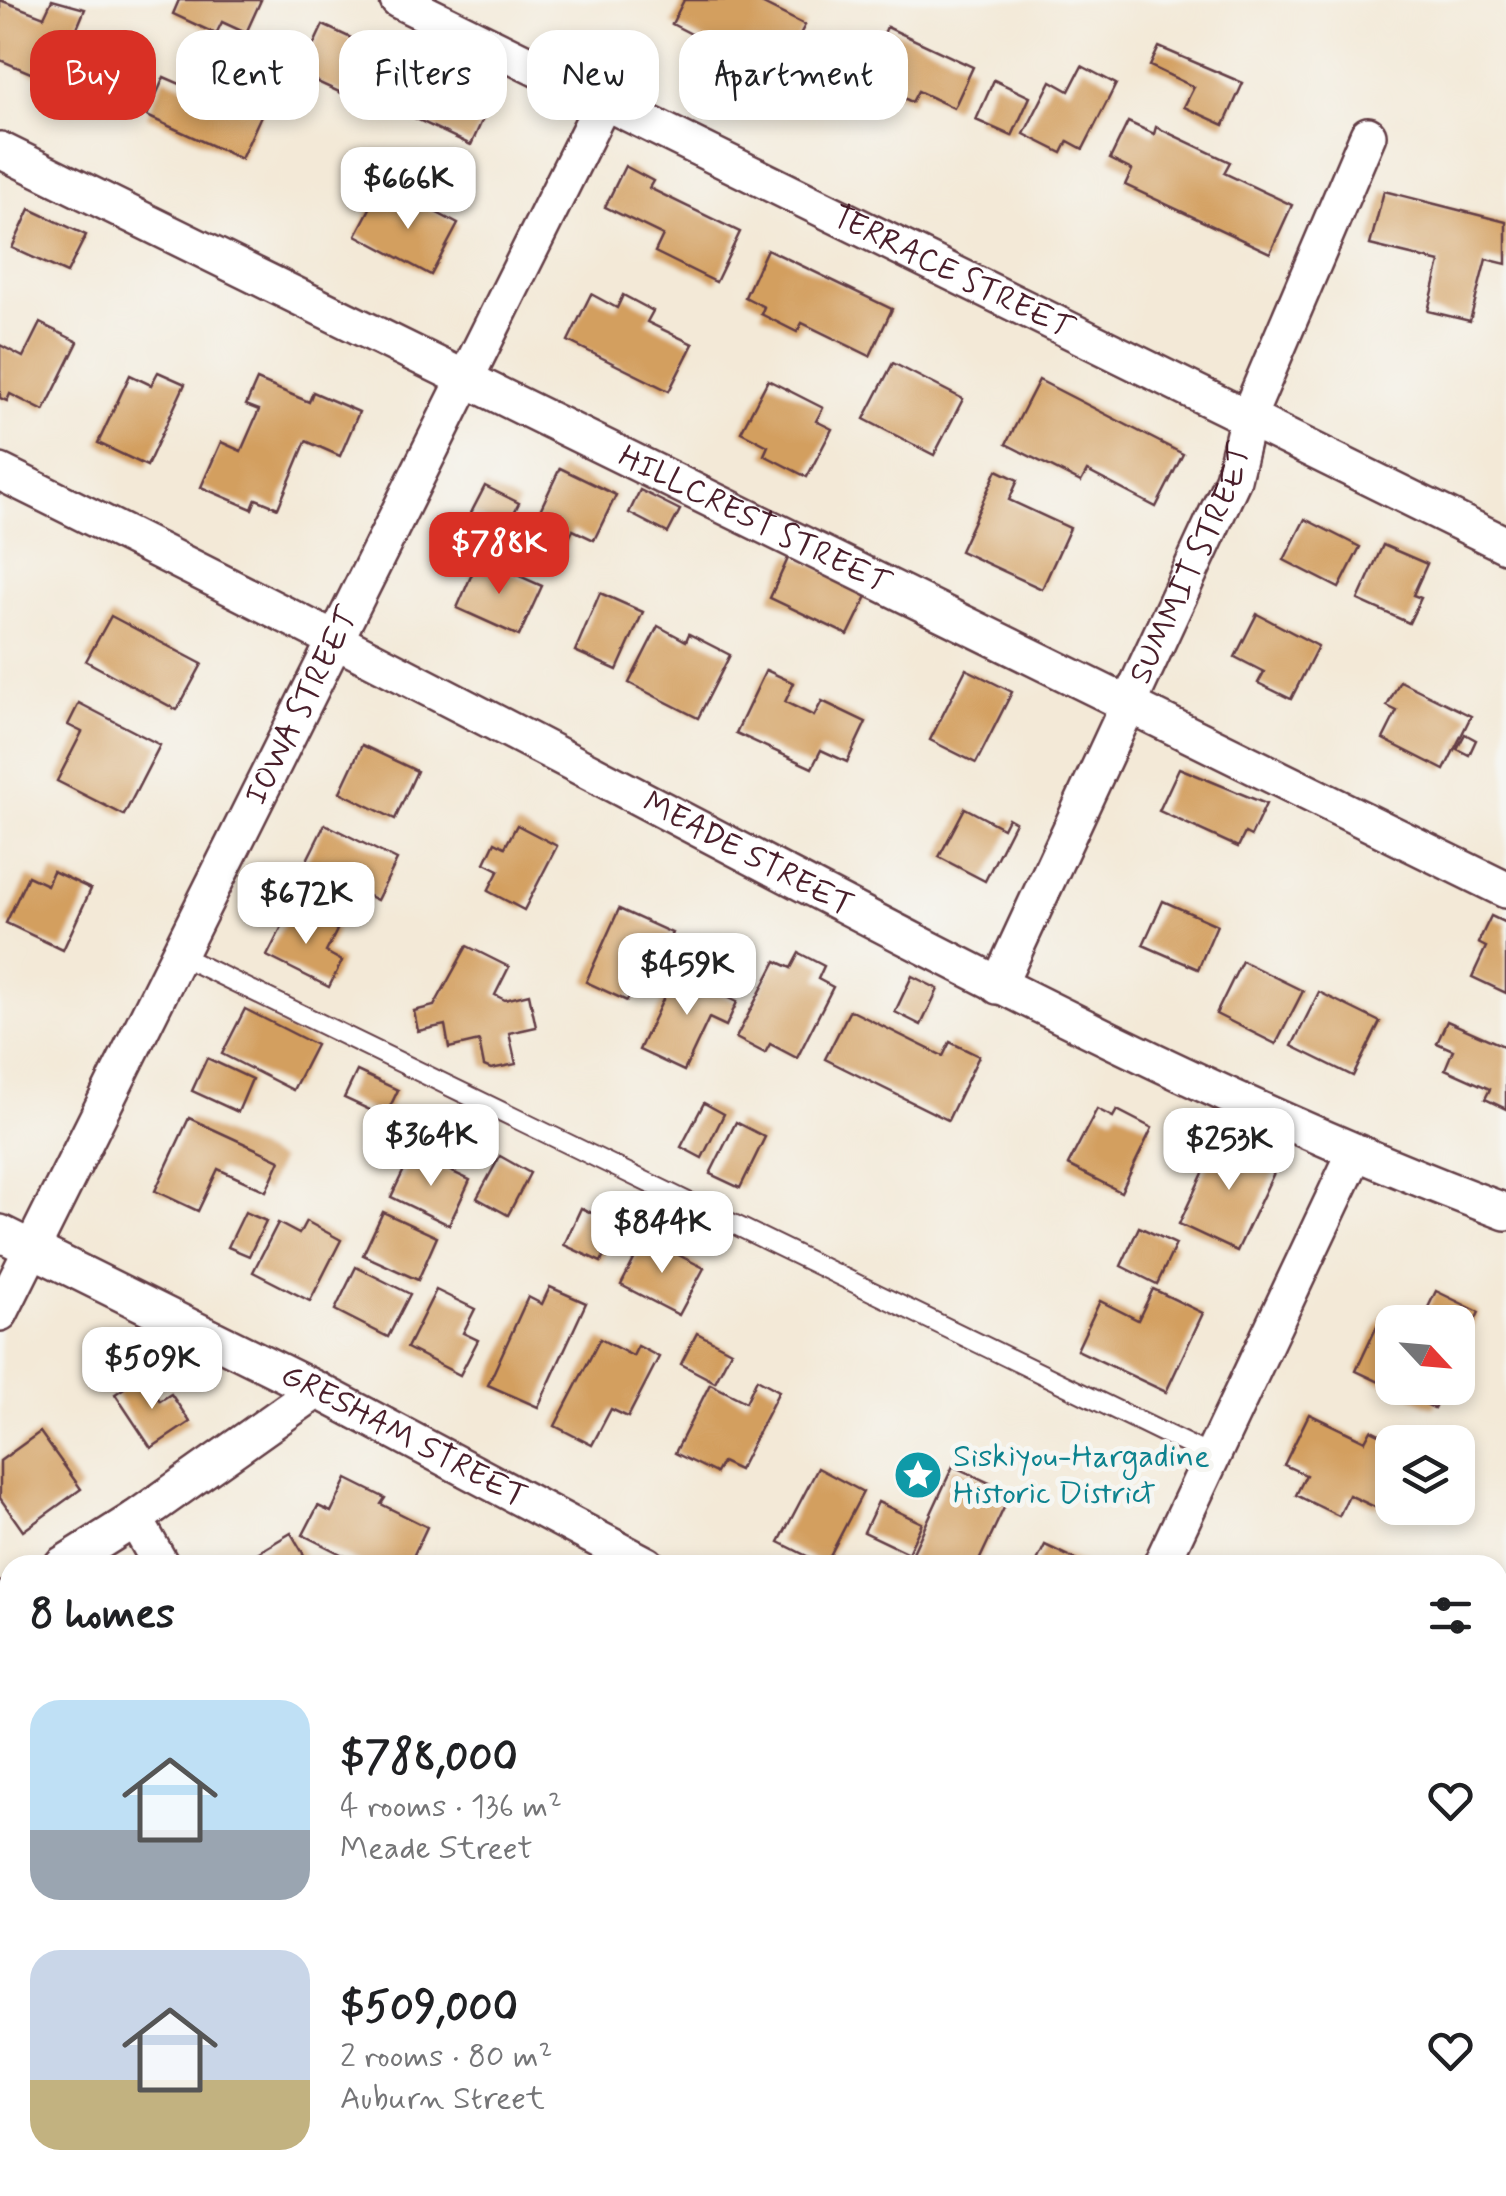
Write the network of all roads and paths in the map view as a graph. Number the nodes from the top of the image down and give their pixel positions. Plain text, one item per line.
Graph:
1 (398, 0) edge
2 (527, 63) edge
3 (594, 120) edge
4 (643, 120) edge
5 (1368, 135) dead end
6 (0, 150) edge
7 (466, 376) junction
8 (1248, 416) junction
9 (0, 472) edge
10 (1506, 545) edge
11 (336, 638) junction
12 (1128, 703) junction
13 (1506, 890) edge
14 (179, 955) junction
15 (998, 986) junction
16 (1354, 1155) junction
17 (1506, 1212) edge
18 (0, 1233) edge
19 (32, 1248) junction
20 (0, 1314) edge
21 (317, 1390) junction
22 (1211, 1456) junction
23 (135, 1519) junction
24 (78, 1555) edge
25 (155, 1555) edge
26 (627, 1555) edge
27 (1166, 1555) edge

1 - 2 street, TERRACE STREET
3 - 7 street, IOWA STREET
4 - 8 street, TERRACE STREET
5 - 8 street, SUMMIT STREET
6 - 7 street, HILLCREST STREET
7 - 11 street, IOWA STREET
7 - 12 street, HILLCREST STREET
8 - 10 street, TERRACE STREET
8 - 12 street, SUMMIT STREET
9 - 11 street, MEADE STREET
11 - 14 street, IOWA STREET
11 - 15 street, MEADE STREET
12 - 13 street, HILLCREST STREET
12 - 15 street, SUMMIT STREET
14 - 19 street, IOWA STREET
14 - 22 lane
15 - 16 street, MEADE STREET
16 - 17 street, MEADE STREET
16 - 22 street
18 - 19 street, GRESHAM STREET
19 - 20 street, IOWA STREET
19 - 21 street, GRESHAM STREET
21 - 23 street
21 - 26 street, GRESHAM STREET
22 - 27 street
23 - 24 street
23 - 25 street

